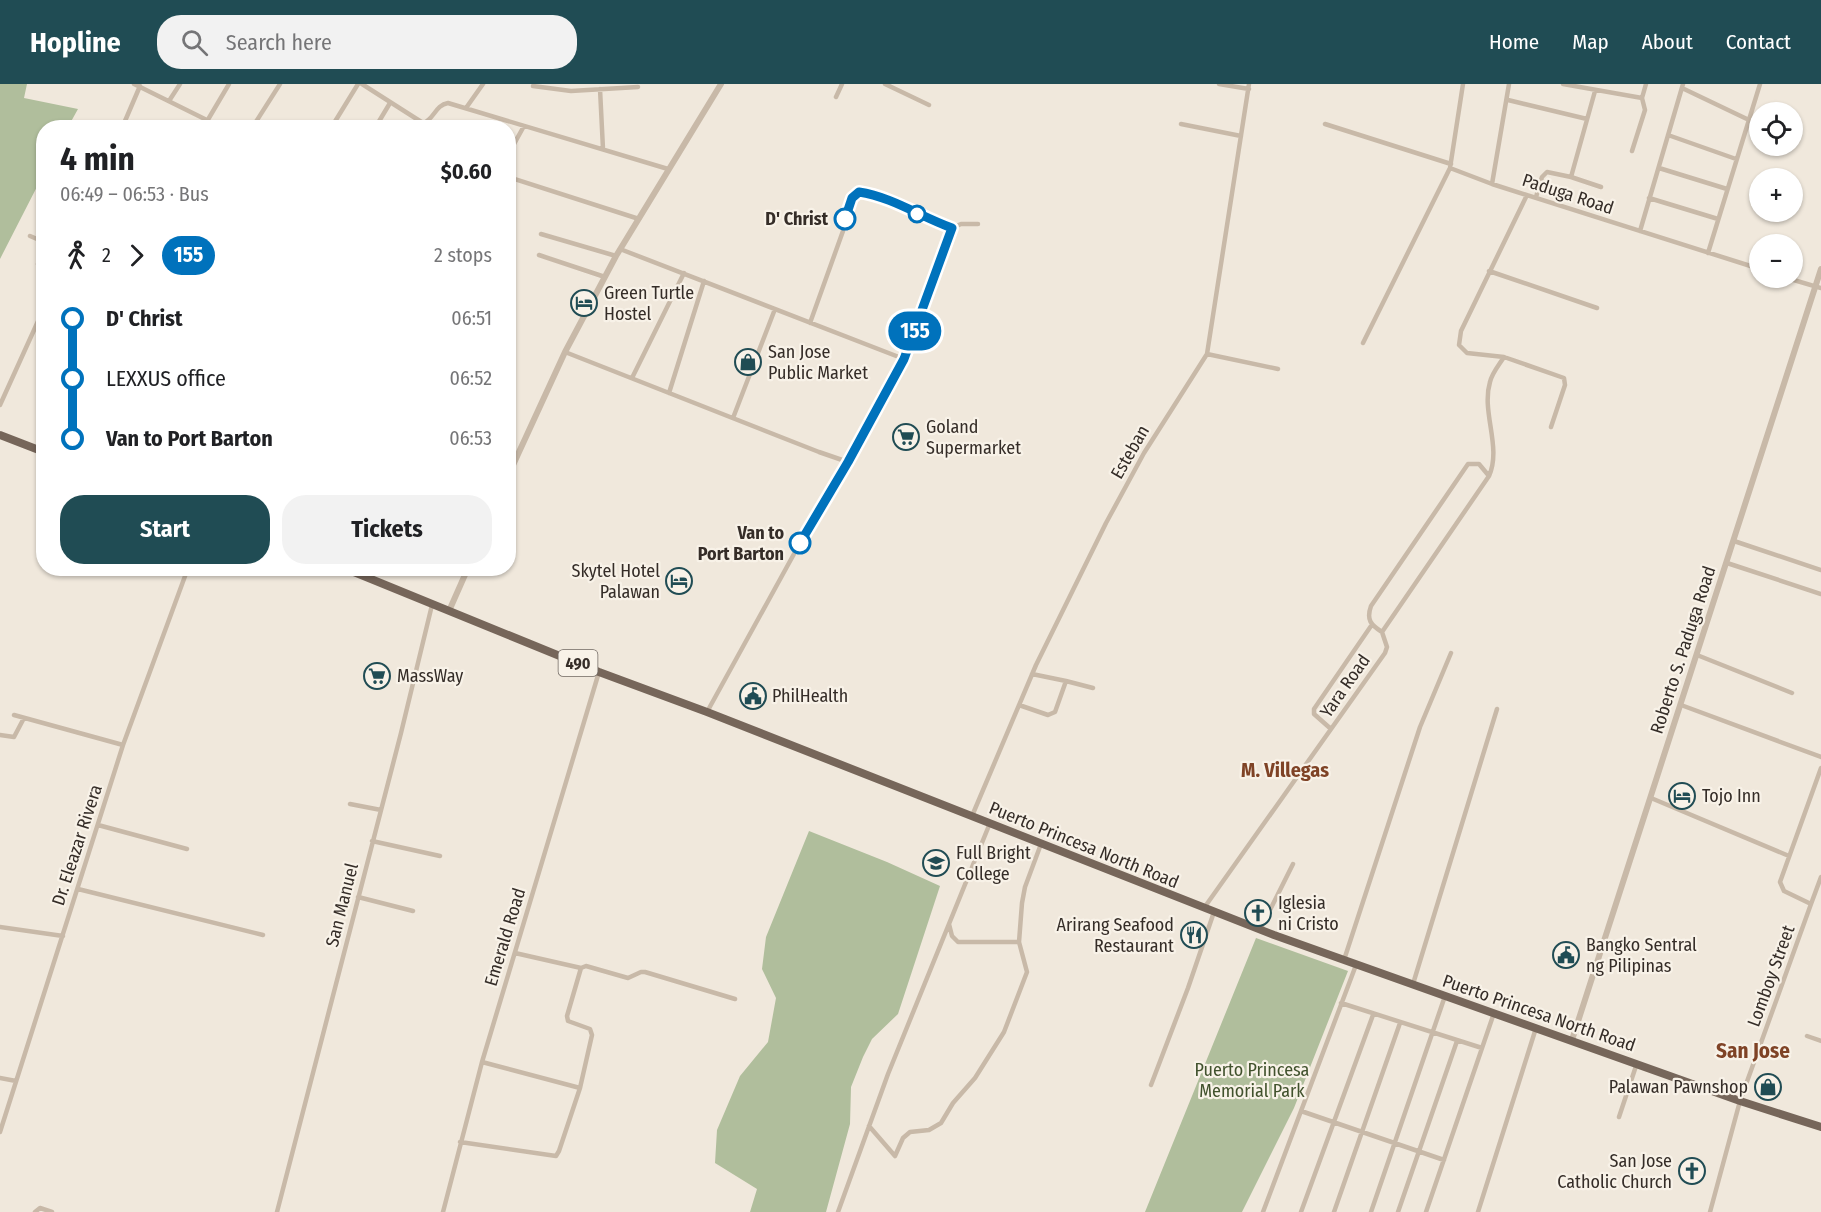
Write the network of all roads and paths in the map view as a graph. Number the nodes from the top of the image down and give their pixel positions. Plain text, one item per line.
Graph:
1 (180, 84) edge
2 (230, 84) edge
3 (280, 84) edge
4 (360, 84) edge
5 (483, 84) edge
6 (721, 84) edge
7 (842, 84) edge
8 (885, 84) edge
9 (1220, 84) edge
10 (1463, 84) edge
11 (1509, 84) edge
12 (1563, 84) edge
13 (1646, 84) edge
14 (138, 85) edge
15 (1758, 85) edge
16 (533, 86) dead end
17 (1249, 86) edge
18 (1683, 86) edge
19 (638, 87) dead end
20 (600, 89) junction
21 (1595, 91) junction
22 (836, 97) dead end
23 (1642, 99) junction
24 (1508, 100) junction
25 (169, 101) junction
26 (1754, 102) edge
27 (390, 103) junction
28 (929, 105) dead end
29 (466, 108) junction
30 (206, 119) joint
31 (416, 119) edge
32 (1587, 119) junction
33 (125, 120) edge
34 (257, 120) edge
35 (336, 120) edge
36 (380, 120) edge
37 (430, 120) edge
38 (505, 120) edge
39 (1749, 120) joint
40 (516, 124) edge
41 (1180, 124) dead end
42 (1325, 124) dead end
43 (524, 126) junction
44 (1668, 135) junction
45 (1241, 136) junction
46 (516, 140) edge
47 (603, 149) junction
48 (1632, 152) dead end
49 (1736, 159) junction
50 (1451, 166) junction
51 (1659, 168) junction
52 (668, 169) junction
53 (1571, 177) junction
54 (516, 180) edge
55 (1492, 184) junction
56 (1601, 187) dead end
57 (1726, 189) junction
58 (1527, 195) junction
59 (1536, 197) junction
60 (1649, 198) junction
61 (639, 219) junction
62 (1718, 219) junction
63 (978, 224) dead end
64 (952, 228) junction
65 (1640, 231) junction
66 (541, 234) dead end
67 (30, 236) dead end
68 (36, 239) edge
69 (620, 249) junction
70 (1708, 253) junction
71 (539, 255) dead end
72 (616, 256) junction
73 (1749, 266) edge
74 (1821, 269) edge
75 (1489, 271) junction
76 (684, 273) junction
77 (605, 277) junction
78 (704, 281) junction
79 (1803, 283) edge
80 (1818, 287) edge
81 (1597, 308) dead end
82 (775, 309) junction
83 (810, 322) junction
84 (36, 326) edge
85 (1363, 343) dead end
86 (565, 352) junction
87 (1207, 354) junction
88 (1504, 357) junction
89 (904, 359) junction
90 (1278, 369) dead end
91 (632, 378) junction
92 (669, 393) junction
93 (0, 405) edge
94 (733, 418) junction
95 (1551, 427) dead end
96 (0, 435) edge
97 (36, 449) edge
98 (516, 459) edge
99 (848, 462) junction
100 (1489, 476) junction
101 (1734, 541) junction
102 (1727, 563) junction
103 (1821, 570) edge
104 (185, 576) edge
105 (363, 576) edge
106 (463, 576) edge
107 (1821, 594) edge
108 (432, 605) junction
109 (449, 611) junction
110 (1371, 626) junction
111 (1382, 632) junction
112 (1451, 653) dead end
113 (1697, 655) junction
114 (598, 672) junction
115 (1032, 674) junction
116 (1066, 681) junction
117 (1093, 688) dead end
118 (1792, 693) dead end
119 (1019, 705) junction
120 (1681, 705) junction
121 (1497, 709) dead end
122 (707, 712) junction
123 (14, 715) dead end
124 (24, 718) junction
125 (1331, 729) junction
126 (0, 735) edge
127 (123, 745) junction
128 (1821, 757) edge
129 (1821, 768) edge
130 (1651, 798) junction
131 (350, 804) dead end
132 (381, 810) junction
133 (972, 816) junction
134 (990, 823) junction
135 (98, 825) junction
136 (372, 841) junction
137 (1041, 844) junction
138 (188, 849) dead end
139 (440, 856) dead end
140 (1789, 856) junction
141 (1293, 864) dead end
142 (1821, 877) edge
143 (78, 889) junction
144 (358, 897) junction
145 (1811, 904) junction
146 (1204, 908) junction
147 (413, 911) dead end
148 (1214, 912) junction
149 (949, 924) junction
150 (0, 927) edge
151 (1260, 930) junction
152 (263, 935) dead end
153 (63, 936) junction
154 (1020, 942) junction
155 (515, 953) junction
156 (1344, 960) junction
157 (1356, 965) junction
158 (580, 968) junction
159 (1413, 984) junction
160 (1445, 995) junction
161 (735, 999) dead end
162 (1341, 1003) junction
163 (1494, 1013) junction
164 (1373, 1015) junction
165 (1400, 1023) junction
166 (1536, 1028) junction
167 (1432, 1034) junction
168 (1807, 1036) dead end
169 (1572, 1040) junction
170 (1457, 1041) junction
171 (1821, 1041) edge
172 (1482, 1048) junction
173 (482, 1062) junction
174 (1637, 1063) junction
175 (0, 1078) edge
176 (16, 1081) junction
177 (1151, 1085) dead end
178 (580, 1088) junction
179 (1740, 1101) junction
180 (1301, 1111) junction
181 (1618, 1117) dead end
182 (1334, 1122) junction
183 (869, 1126) junction
184 (1821, 1127) edge
185 (0, 1132) edge
186 (1363, 1132) junction
187 (460, 1142) junction
188 (1394, 1143) junction
189 (1419, 1151) junction
190 (1444, 1160) junction
191 (35, 1212) edge
192 (52, 1212) edge
193 (277, 1212) edge
194 (443, 1212) edge
195 (838, 1212) edge
196 (1263, 1212) edge
197 (1301, 1212) edge
198 (1334, 1212) edge
199 (1371, 1212) edge
200 (1398, 1212) edge
201 (1426, 1212) edge
202 (1478, 1212) edge
203 (1710, 1212) edge

1 - 25 street
2 - 30 street
3 - 34 street
4 - 27 street
4 - 35 street
5 - 29 street
6 - 52 street
7 - 22 street
8 - 28 street
9 - 17 street
10 - 50 street
11 - 24 street
12 - 21 street
13 - 23 street
14 - 25 street
14 - 33 street
15 - 26 street
16 - 20 street
17 - 45 street, Esteban
18 - 39 street
18 - 44 street
19 - 20 street
20 - 47 street
21 - 23 street
21 - 32 street
23 - 48 street
24 - 32 street
24 - 55 street
25 - 30 street
27 - 31 street
27 - 36 street
29 - 37 street
29 - 38 street
32 - 53 street
39 - 49 street
40 - 43 street
41 - 45 street
42 - 50 street, Paduga Road
43 - 46 street
43 - 47 street
44 - 49 street
44 - 51 street
45 - 87 street, Esteban
47 - 52 street
49 - 57 street
50 - 55 street, Paduga Road
50 - 85 street
51 - 57 street
51 - 60 street
52 - 61 street
53 - 56 street
53 - 59 street
54 - 61 street
55 - 58 street, Paduga Road
57 - 62 street
58 - 59 street, Paduga Road
58 - 75 street
59 - 65 street, Paduga Road
60 - 62 street
60 - 65 street
61 - 69 street
62 - 70 street
63 - 64 street
64 - 83 street
64 - 89 street
65 - 70 street, Paduga Road
66 - 72 street
67 - 68 street
69 - 72 street
69 - 76 street
70 - 73 street, Paduga Road
71 - 77 street
72 - 77 street
74 - 80 street, Roberto S. Paduga Road
75 - 81 street
75 - 88 street
76 - 78 street
76 - 91 street
77 - 86 street
78 - 82 street
78 - 92 street
79 - 80 street
80 - 101 street, Roberto S. Paduga Road
82 - 83 street
82 - 94 street
83 - 89 street
84 - 93 street
86 - 91 street
86 - 98 street
87 - 90 street
87 - 115 street, Esteban
88 - 95 street
88 - 100 street
89 - 99 street
91 - 92 street
92 - 94 street
94 - 99 street
96 - 97 main road
99 - 122 street
100 - 110 street
100 - 111 street
101 - 102 street, Roberto S. Paduga Road
101 - 103 street
102 - 107 street
102 - 113 street, Roberto S. Paduga Road
104 - 127 street, Dr. Eleazar Rivera
105 - 108 main road, Puerto Princesa North Road / 490
106 - 109 street
108 - 109 main road, Puerto Princesa North Road / 490
108 - 132 street, San Manuel
109 - 114 main road, Puerto Princesa North Road / 490
110 - 111 street
110 - 125 street
111 - 125 street, Yara Road
112 - 156 street
113 - 118 street
113 - 120 street, Roberto S. Paduga Road
114 - 122 main road, Puerto Princesa North Road / 490
114 - 155 street, Emerald Road
115 - 116 street
115 - 119 street, Esteban
116 - 117 street
116 - 119 street
119 - 133 street, Esteban
120 - 128 street
120 - 130 street, Roberto S. Paduga Road
121 - 159 street
122 - 133 main road, Puerto Princesa North Road / 490
123 - 124 street
124 - 126 street
124 - 127 street
125 - 146 street, Yara Road
127 - 135 street, Dr. Eleazar Rivera
129 - 140 street
130 - 140 street
130 - 169 street, Roberto S. Paduga Road
131 - 132 street
132 - 136 street, San Manuel
133 - 134 main road, Puerto Princesa North Road / 490
134 - 137 main road, Puerto Princesa North Road / 490
134 - 149 street
135 - 138 street
135 - 143 street, Dr. Eleazar Rivera
136 - 139 street
136 - 144 street, San Manuel
137 - 146 main road, Puerto Princesa North Road / 490
137 - 154 street
140 - 145 street
141 - 151 street
142 - 145 street, Lomboy Street
143 - 152 street
143 - 153 street, Dr. Eleazar Rivera
144 - 147 street
144 - 193 street, San Manuel
145 - 179 street, Lomboy Street
146 - 148 main road, Puerto Princesa North Road / 490
148 - 151 main road, Puerto Princesa North Road / 490
148 - 177 street
149 - 154 street
149 - 183 street
150 - 153 street
151 - 156 main road, Puerto Princesa North Road / 490
153 - 176 street, Dr. Eleazar Rivera
154 - 183 street
155 - 158 street
155 - 173 street, Emerald Road
156 - 157 main road, Puerto Princesa North Road / 490
157 - 159 main road, Puerto Princesa North Road / 490
157 - 162 street
158 - 161 street
158 - 178 street
159 - 160 main road, Puerto Princesa North Road / 490
160 - 163 main road, Puerto Princesa North Road / 490
160 - 167 street
162 - 164 street
162 - 180 street
163 - 166 main road, Puerto Princesa North Road / 490
163 - 172 street
164 - 165 street
164 - 182 street
165 - 167 street
165 - 186 street
166 - 169 main road, Puerto Princesa North Road / 490
166 - 202 street
167 - 170 street
167 - 188 street
168 - 171 street
169 - 174 main road, Puerto Princesa North Road / 490
170 - 172 street
170 - 189 street
172 - 190 street
173 - 178 street
173 - 187 street, Emerald Road
174 - 179 main road, Puerto Princesa North Road / 490
174 - 181 street
175 - 176 street
176 - 185 street, Dr. Eleazar Rivera
178 - 187 street
179 - 184 main road, Puerto Princesa North Road / 490
179 - 203 street, Lomboy Street
180 - 182 street
180 - 196 street
182 - 186 street
182 - 197 street
183 - 195 street
186 - 188 street
186 - 198 street
187 - 194 street, Emerald Road
188 - 189 street
188 - 199 street
189 - 190 street
189 - 200 street
190 - 201 street
191 - 192 street

